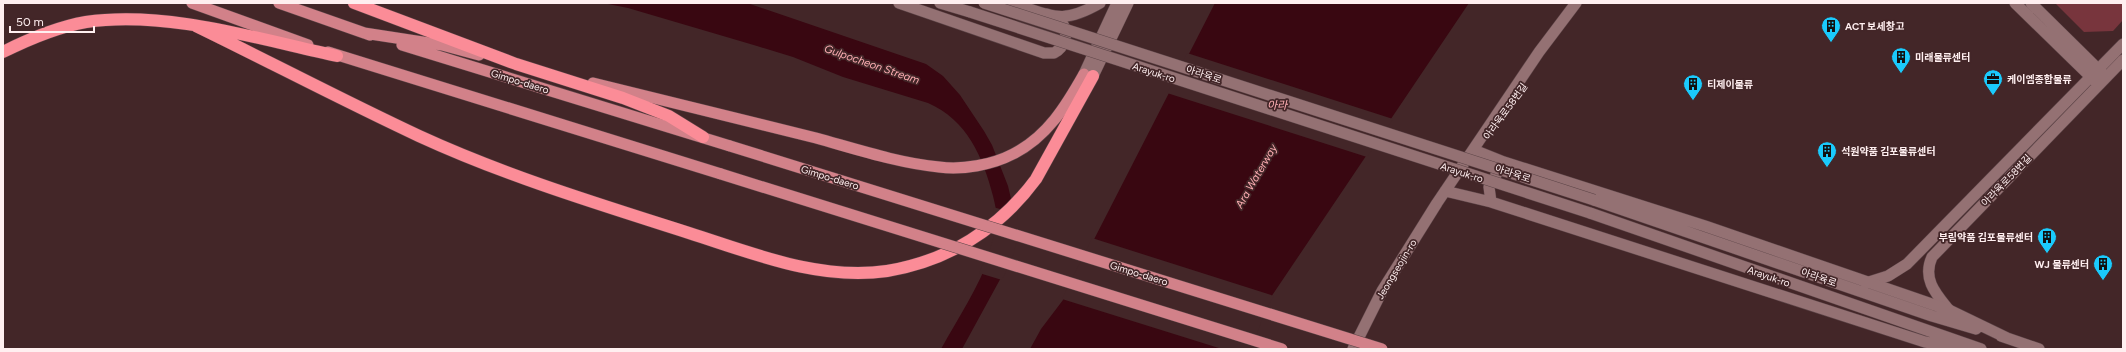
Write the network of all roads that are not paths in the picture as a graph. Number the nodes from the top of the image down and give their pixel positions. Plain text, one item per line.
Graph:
1 (192, 3) edge
2 (278, 3) edge
3 (354, 3) edge
4 (899, 3) edge
5 (940, 3) edge
6 (984, 3) edge
7 (1011, 3) edge
8 (1100, 3) edge
9 (1117, 3) edge
10 (1128, 3) edge
11 (1576, 3) edge
12 (1585, 3) edge
13 (2015, 3) edge
14 (2031, 3) edge
15 (1047, 14) junction
16 (196, 26) junction
17 (364, 33) junction
18 (2123, 44) edge
19 (3, 52) edge
20 (337, 56) junction
21 (2123, 60) edge
22 (516, 64) junction
23 (1089, 75) junction
24 (2098, 77) junction
25 (702, 137) junction
26 (1474, 150) junction
27 (1504, 162) junction
28 (1445, 192) junction
29 (1491, 202) junction
30 (1866, 283) junction
31 (1950, 310) junction
32 (2007, 338) junction
33 (1282, 349) edge
34 (1353, 349) edge
35 (1382, 349) edge
36 (1965, 349) edge
37 (1981, 349) edge
38 (2039, 349) edge

1 - 20 main road
2 - 17 main road, Gimpo-daero
3 - 22 highway
4 - 15 street
5 - 37 street, Arayuk-ro, bridge
6 - 32 street, 아라육로, bridge
7 - 15 street
8 - 15 street
9 - 23 street
10 - 23 street
11 - 26 street, 아라육로58번길
12 - 26 street, 아라육로58번길
13 - 24 street
14 - 24 street
16 - 19 highway
16 - 20 highway
16 - 23 highway
17 - 22 main road
17 - 25 main road, Gimpo-daero
18 - 24 street
20 - 33 main road, bridge
21 - 24 street, 아라육로58번길
22 - 23 main road
22 - 25 highway
24 - 30 street
24 - 31 street, 아라육로58번길
25 - 35 main road, Gimpo-daero, bridge
26 - 27 street
26 - 28 street, Jeongseojin-ro
27 - 29 street
27 - 30 street
28 - 29 street
28 - 34 street, Jeongseojin-ro
29 - 36 street
30 - 31 street
31 - 32 street
32 - 38 street, 아라육로

